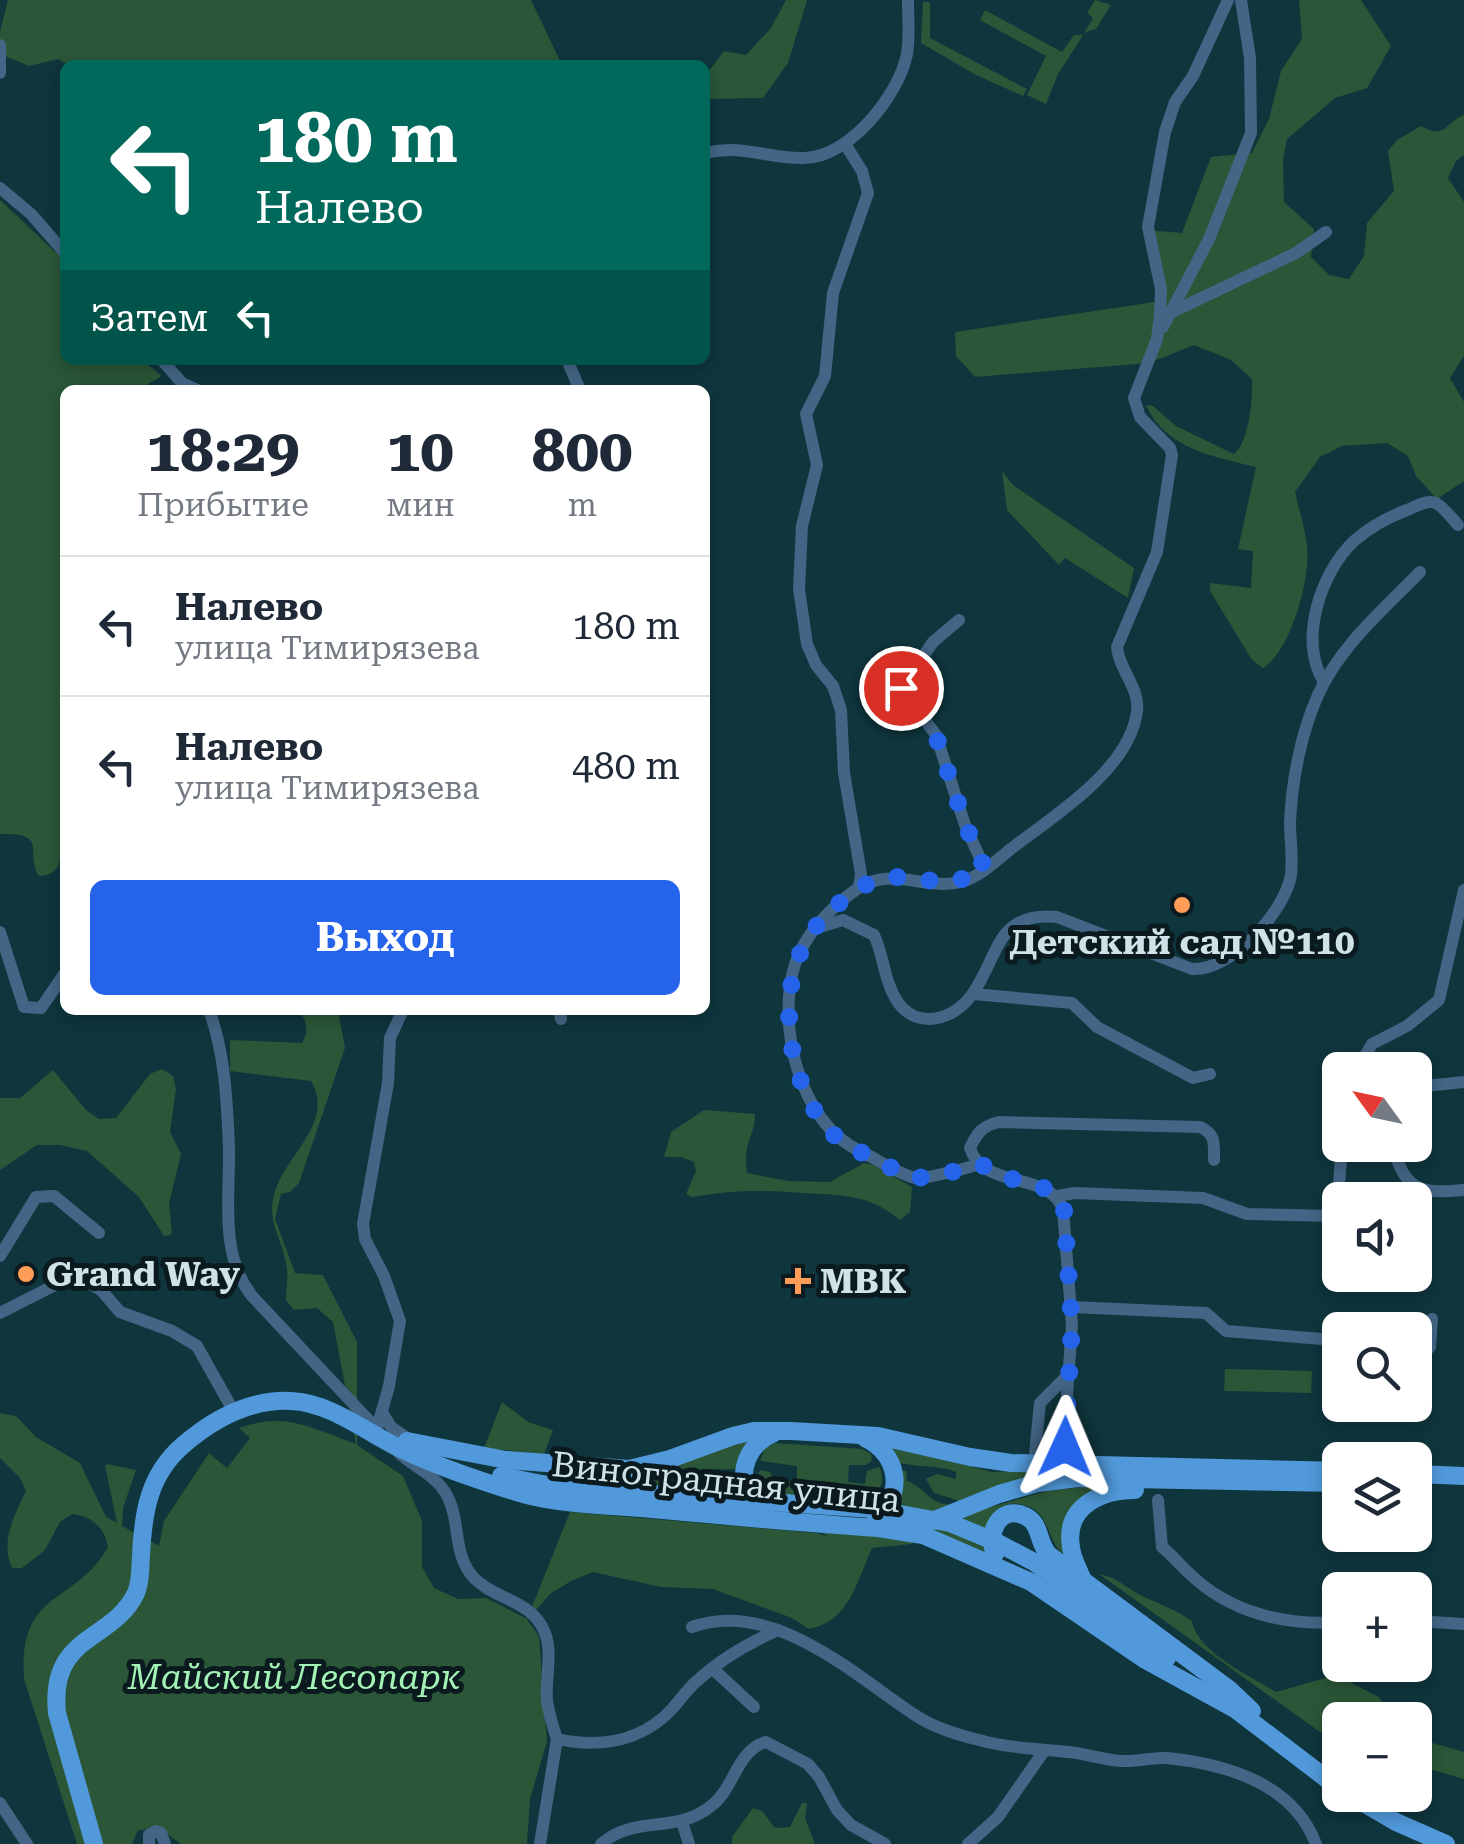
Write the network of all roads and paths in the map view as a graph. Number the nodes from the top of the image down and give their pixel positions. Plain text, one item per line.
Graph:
1 (908, 0) edge
2 (1228, 0) edge
3 (1241, 0) edge
4 (0, 44) edge
5 (0, 74) edge
6 (845, 144) junction
7 (710, 152) edge
8 (0, 188) edge
9 (1326, 232) dead end
10 (60, 247) edge
11 (1170, 313) junction
12 (1157, 339) junction
13 (165, 365) edge
14 (189, 385) edge
15 (1458, 524) dead end
16 (1420, 572) dead end
17 (959, 620) dead end
18 (1324, 682) junction
19 (985, 869) junction
20 (859, 887) junction
21 (1464, 890) edge
22 (0, 932) edge
23 (807, 939) junction
24 (60, 983) edge
25 (973, 994) junction
26 (210, 1015) edge
27 (401, 1015) edge
28 (1367, 1052) edge
29 (1210, 1074) dead end
30 (1464, 1082) edge
31 (1432, 1085) edge
32 (1214, 1160) dead end
33 (1341, 1162) edge
34 (1397, 1162) edge
35 (981, 1164) junction
36 (1464, 1190) edge
37 (1058, 1196) junction
38 (98, 1233) dead end
39 (0, 1256) edge
40 (1072, 1308) junction
41 (0, 1313) edge
42 (1322, 1339) edge
43 (1070, 1370) junction
44 (1051, 1394) junction
45 (1066, 1404) junction
46 (234, 1412) junction
47 (382, 1412) junction
48 (791, 1430) junction
49 (378, 1434) junction
50 (853, 1436) junction
51 (414, 1442) junction
52 (1034, 1464) junction
53 (1083, 1465) junction
54 (1322, 1470) edge
55 (1432, 1477) edge
56 (1458, 1481) edge
57 (1213, 1482) junction
58 (1322, 1483) edge
59 (1432, 1484) edge
60 (1158, 1500) dead end
61 (786, 1521) junction
62 (847, 1526) junction
63 (1011, 1573) junction
64 (1082, 1579) junction
65 (1322, 1621) edge
66 (1432, 1622) edge
67 (1464, 1624) edge
68 (692, 1627) dead end
69 (778, 1630) junction
70 (713, 1669) junction
71 (754, 1707) dead end
72 (1235, 1709) junction
73 (557, 1738) junction
74 (1044, 1751) junction
75 (1317, 1774) junction
76 (1322, 1777) edge
77 (0, 1802) edge
78 (1379, 1812) edge
79 (682, 1822) junction
80 (27, 1844) edge
81 (94, 1844) edge
82 (149, 1844) edge
83 (165, 1844) edge
84 (540, 1844) edge
85 (600, 1844) edge
86 (689, 1844) edge
87 (886, 1844) edge
88 (968, 1844) edge
89 (1316, 1844) edge
90 (1446, 1844) edge

1 - 6 street
2 - 12 street
3 - 11 street
4 - 5 street
6 - 7 street
6 - 20 street
8 - 10 street
9 - 11 street
11 - 12 street
12 - 19 street
13 - 14 street
15 - 18 street
16 - 18 street
17 - 19 street
18 - 25 street
19 - 20 street
20 - 23 street
21 - 28 street
22 - 24 street
23 - 25 street
23 - 35 street
25 - 29 street
26 - 49 street
27 - 47 street
30 - 31 street
32 - 35 street
33 - 37 street
34 - 36 street
35 - 37 street
37 - 40 street
38 - 39 street
40 - 42 street
40 - 43 street
41 - 46 street
43 - 44 street
43 - 45 street
44 - 45 street
44 - 52 street
45 - 53 street
46 - 49 main road, Виноградная улица
46 - 81 main road, Виноградная улица
47 - 49 street
47 - 51 street
48 - 50 main road
48 - 51 main road
48 - 61 main road
49 - 51 main road
49 - 61 main road, Виноградная улица
49 - 72 main road, bridge
49 - 73 street
50 - 52 main road
50 - 62 main road
52 - 53 main road
53 - 54 main road
55 - 56 main road
56 - 59 main road
57 - 58 main road
57 - 62 main road
57 - 64 main road
60 - 65 street
61 - 62 main road, Виноградная улица
62 - 63 main road, Виноградная улица
63 - 64 main road
63 - 72 main road, Виноградная улица
64 - 75 main road
66 - 67 street
68 - 69 street
69 - 70 street
69 - 74 street
70 - 71 street
70 - 73 street
72 - 75 main road, Виноградная улица
73 - 84 street
74 - 88 street
74 - 89 street
75 - 76 main road, Виноградная улица
77 - 80 street
78 - 90 main road
79 - 85 street
79 - 86 street
79 - 87 street
82 - 83 street

